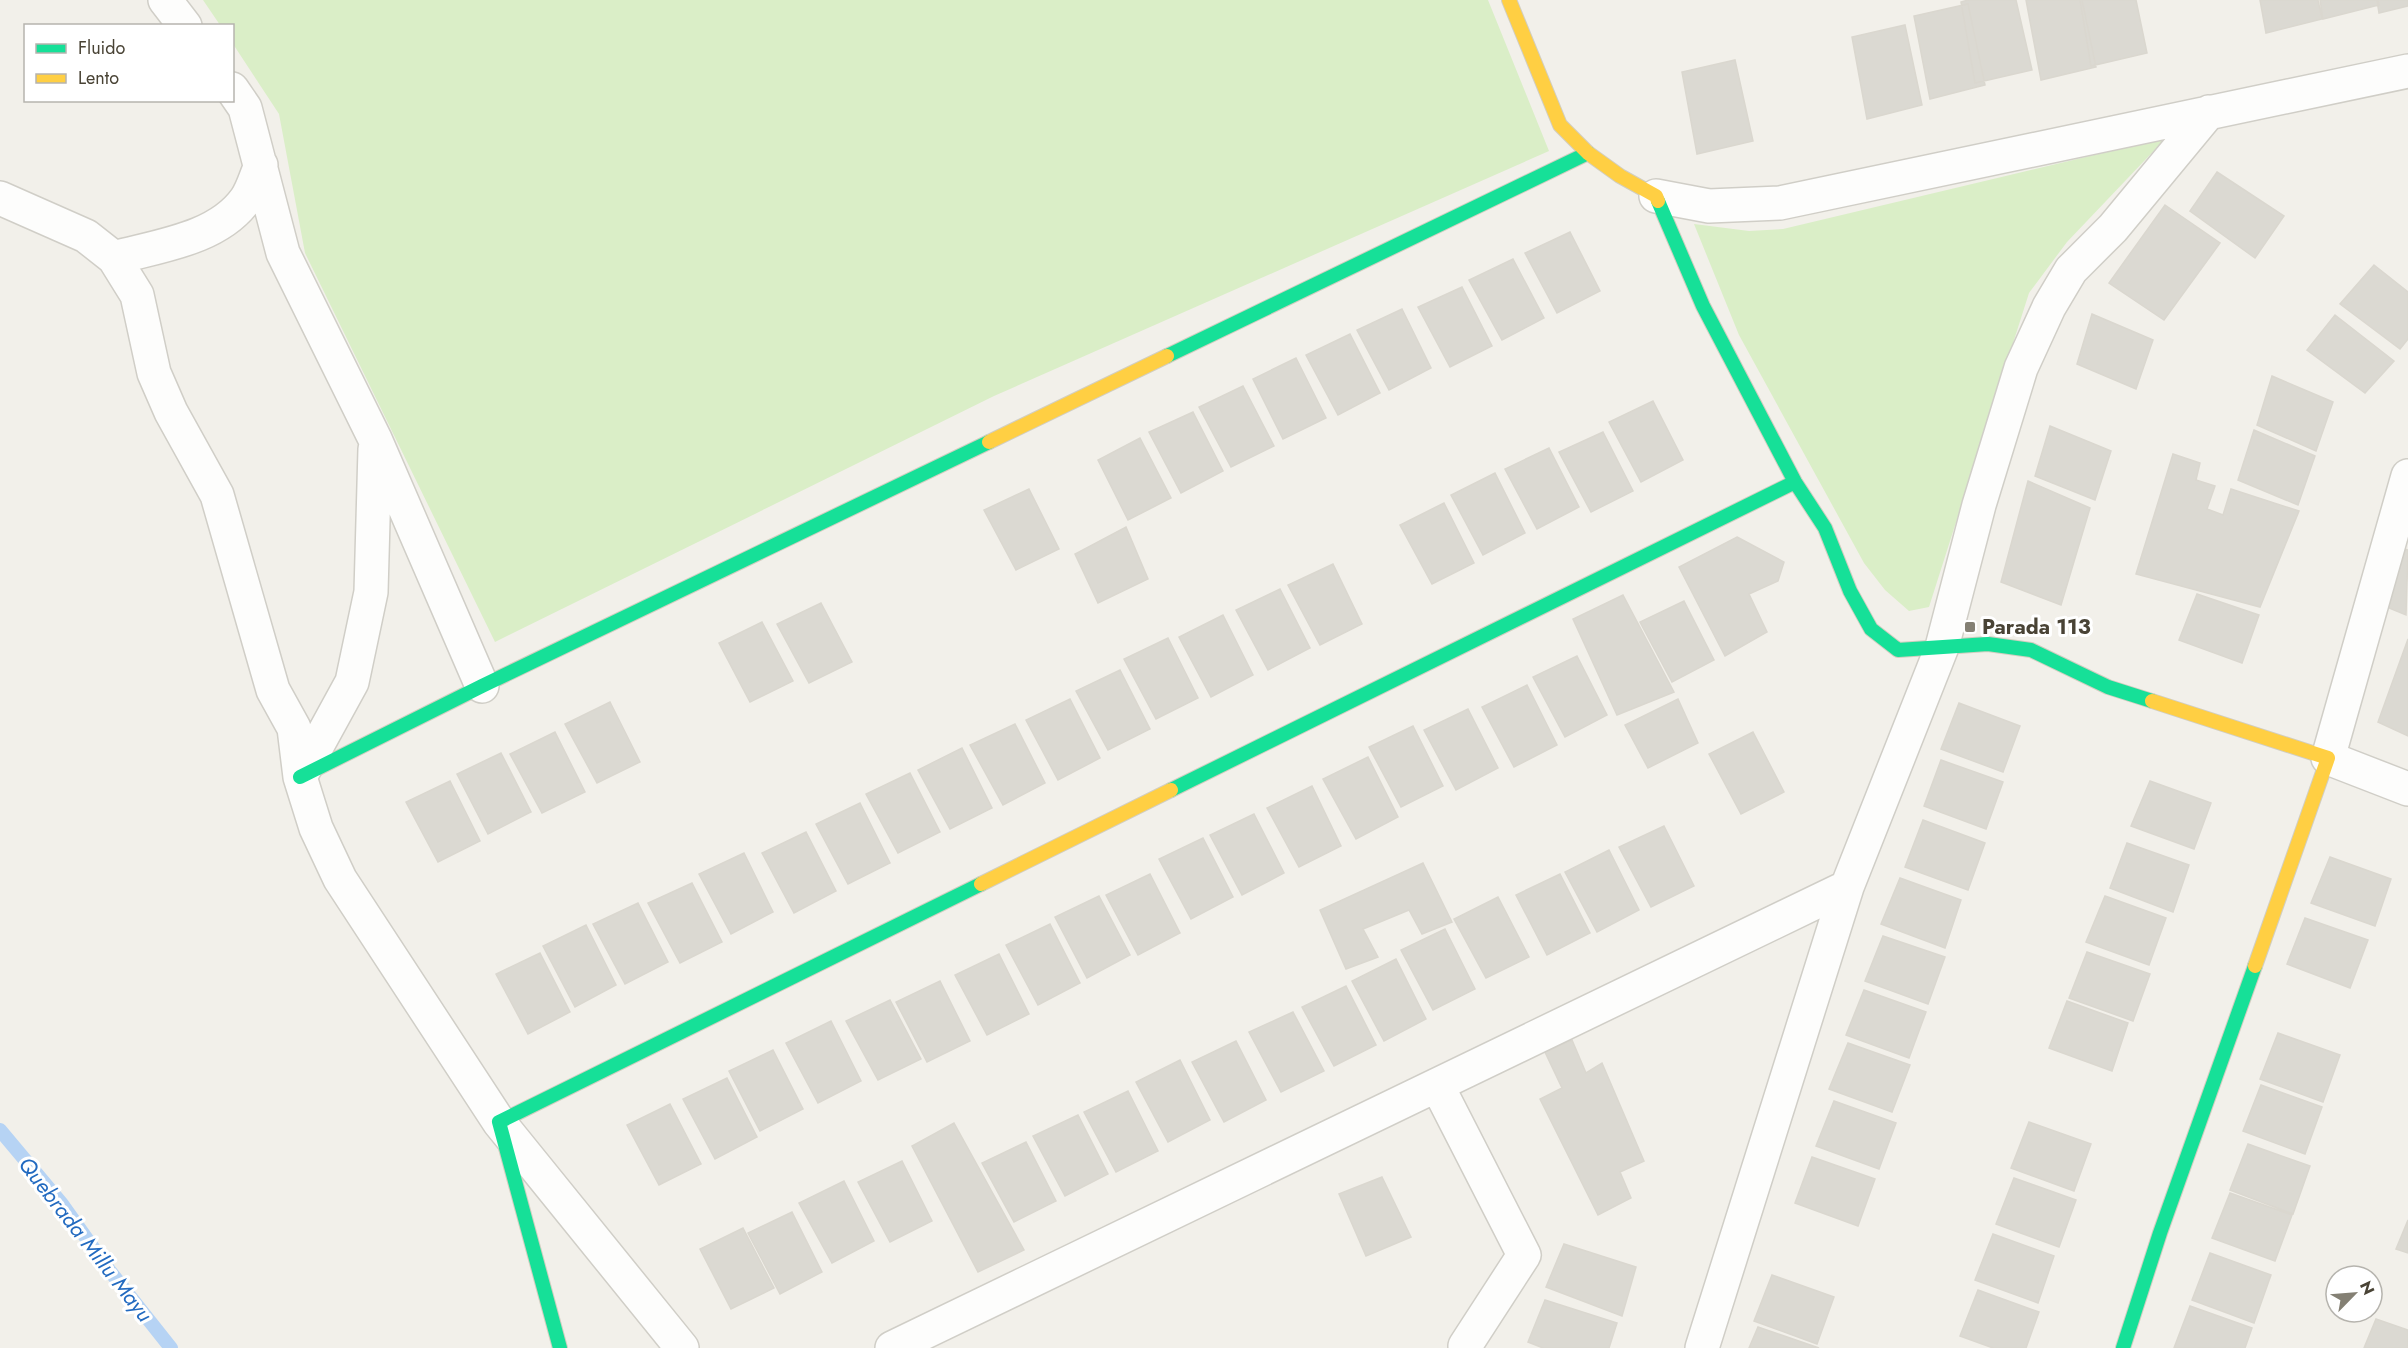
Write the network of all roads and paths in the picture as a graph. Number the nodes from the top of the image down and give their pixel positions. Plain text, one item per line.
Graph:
1 (165, 0) edge
2 (1509, 0) edge
3 (183, 24) edge
4 (2408, 70) edge
5 (234, 92) edge
6 (2209, 112) junction
7 (1588, 153) junction
8 (261, 165) junction
9 (1656, 196) junction
10 (0, 198) edge
11 (114, 258) junction
12 (375, 439) junction
13 (2408, 476) edge
14 (1795, 482) junction
15 (1942, 646) junction
16 (482, 686) junction
17 (2328, 758) junction
18 (300, 777) junction
19 (2408, 789) edge
20 (1846, 886) junction
21 (1437, 1085) junction
22 (499, 1122) junction
23 (1465, 1346) dead end
24 (560, 1348) edge
25 (682, 1348) edge
26 (892, 1348) edge
27 (1702, 1348) edge
28 (2123, 1348) edge

1 - 3 street
2 - 7 street
4 - 6 street
5 - 8 street
6 - 9 street
6 - 15 street
7 - 9 street
7 - 16 street
8 - 11 street
8 - 12 street
9 - 14 street
10 - 11 street
11 - 18 street
12 - 16 street
12 - 18 street
13 - 17 street
14 - 15 street
14 - 22 street
15 - 17 street
15 - 20 street
16 - 18 street
17 - 19 street
17 - 28 street
18 - 22 street
20 - 21 street
20 - 27 street
21 - 23 street
21 - 26 street
22 - 24 street
22 - 25 street

